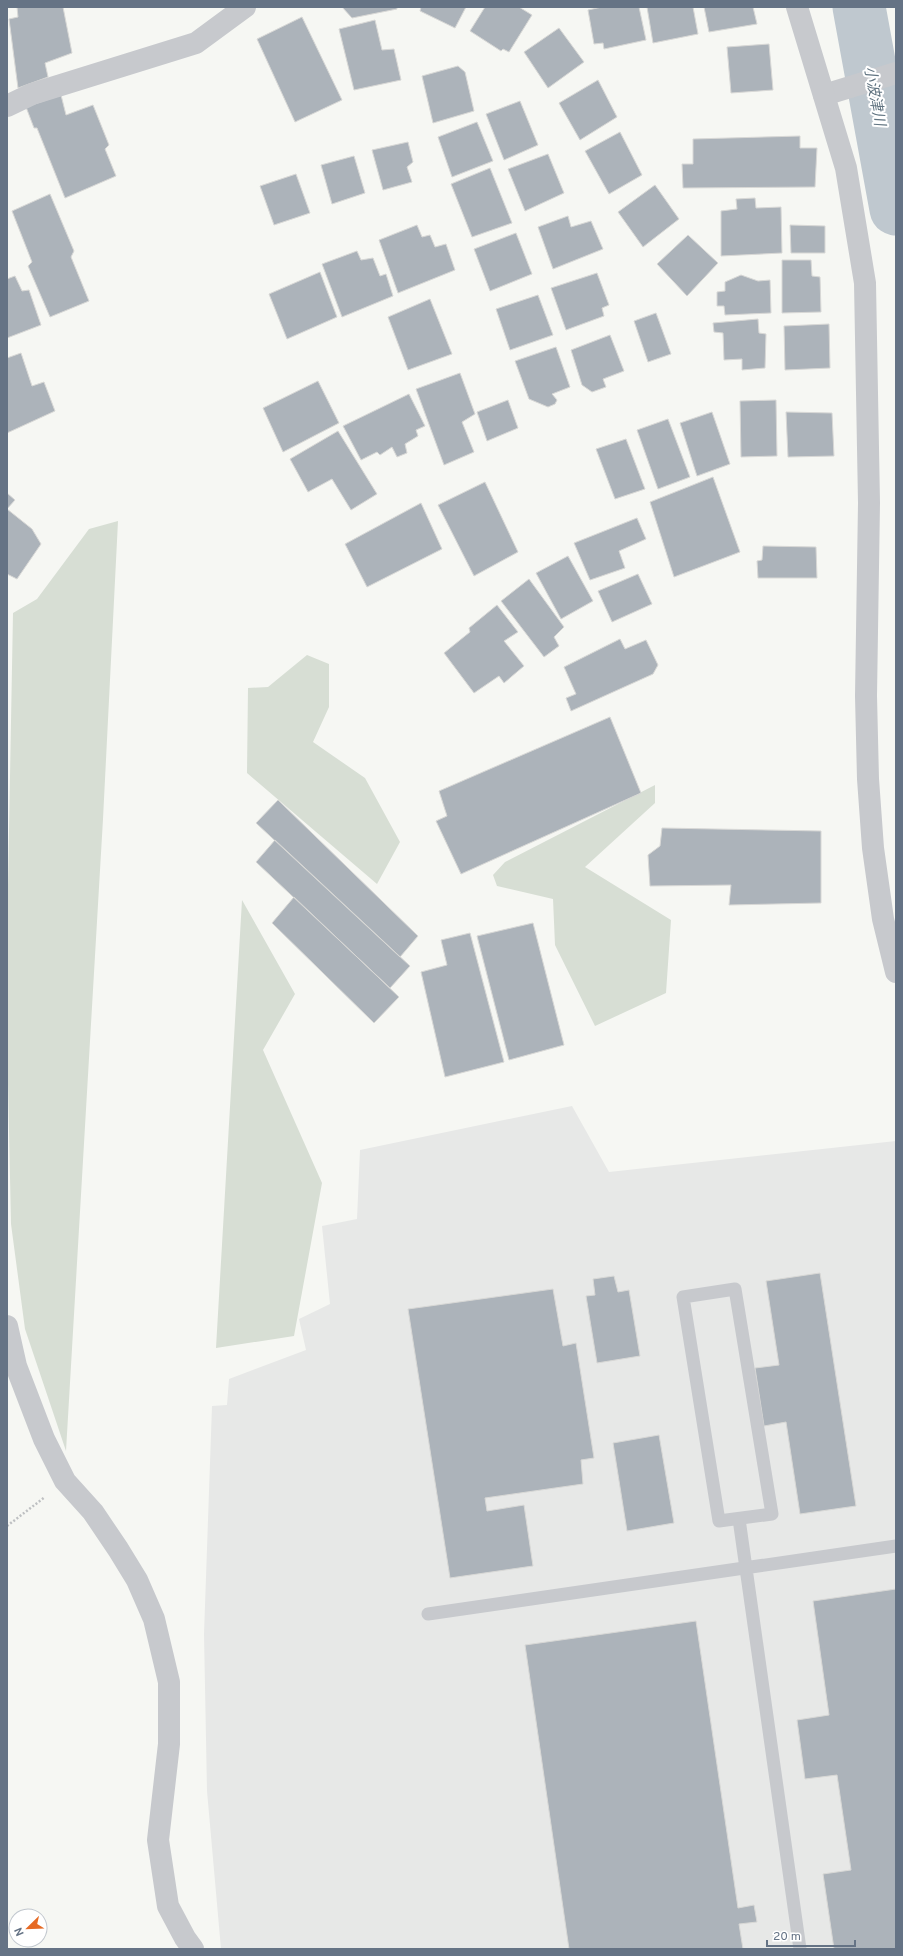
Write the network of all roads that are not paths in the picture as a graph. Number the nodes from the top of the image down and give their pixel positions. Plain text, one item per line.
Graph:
1 (245, 7) edge
2 (797, 7) edge
3 (896, 73) edge
4 (824, 95) junction
5 (7, 106) edge
6 (896, 972) edge
7 (7, 1326) edge
8 (739, 1519) junction
9 (896, 1546) edge
10 (745, 1569) junction
11 (428, 1614) dead end
12 (193, 1949) edge
13 (800, 1949) edge

1 - 5 street
2 - 4 street
3 - 4 street
4 - 6 street
7 - 12 street
8 - 8 lane
8 - 10 lane
9 - 10 lane
10 - 11 lane
10 - 13 lane

